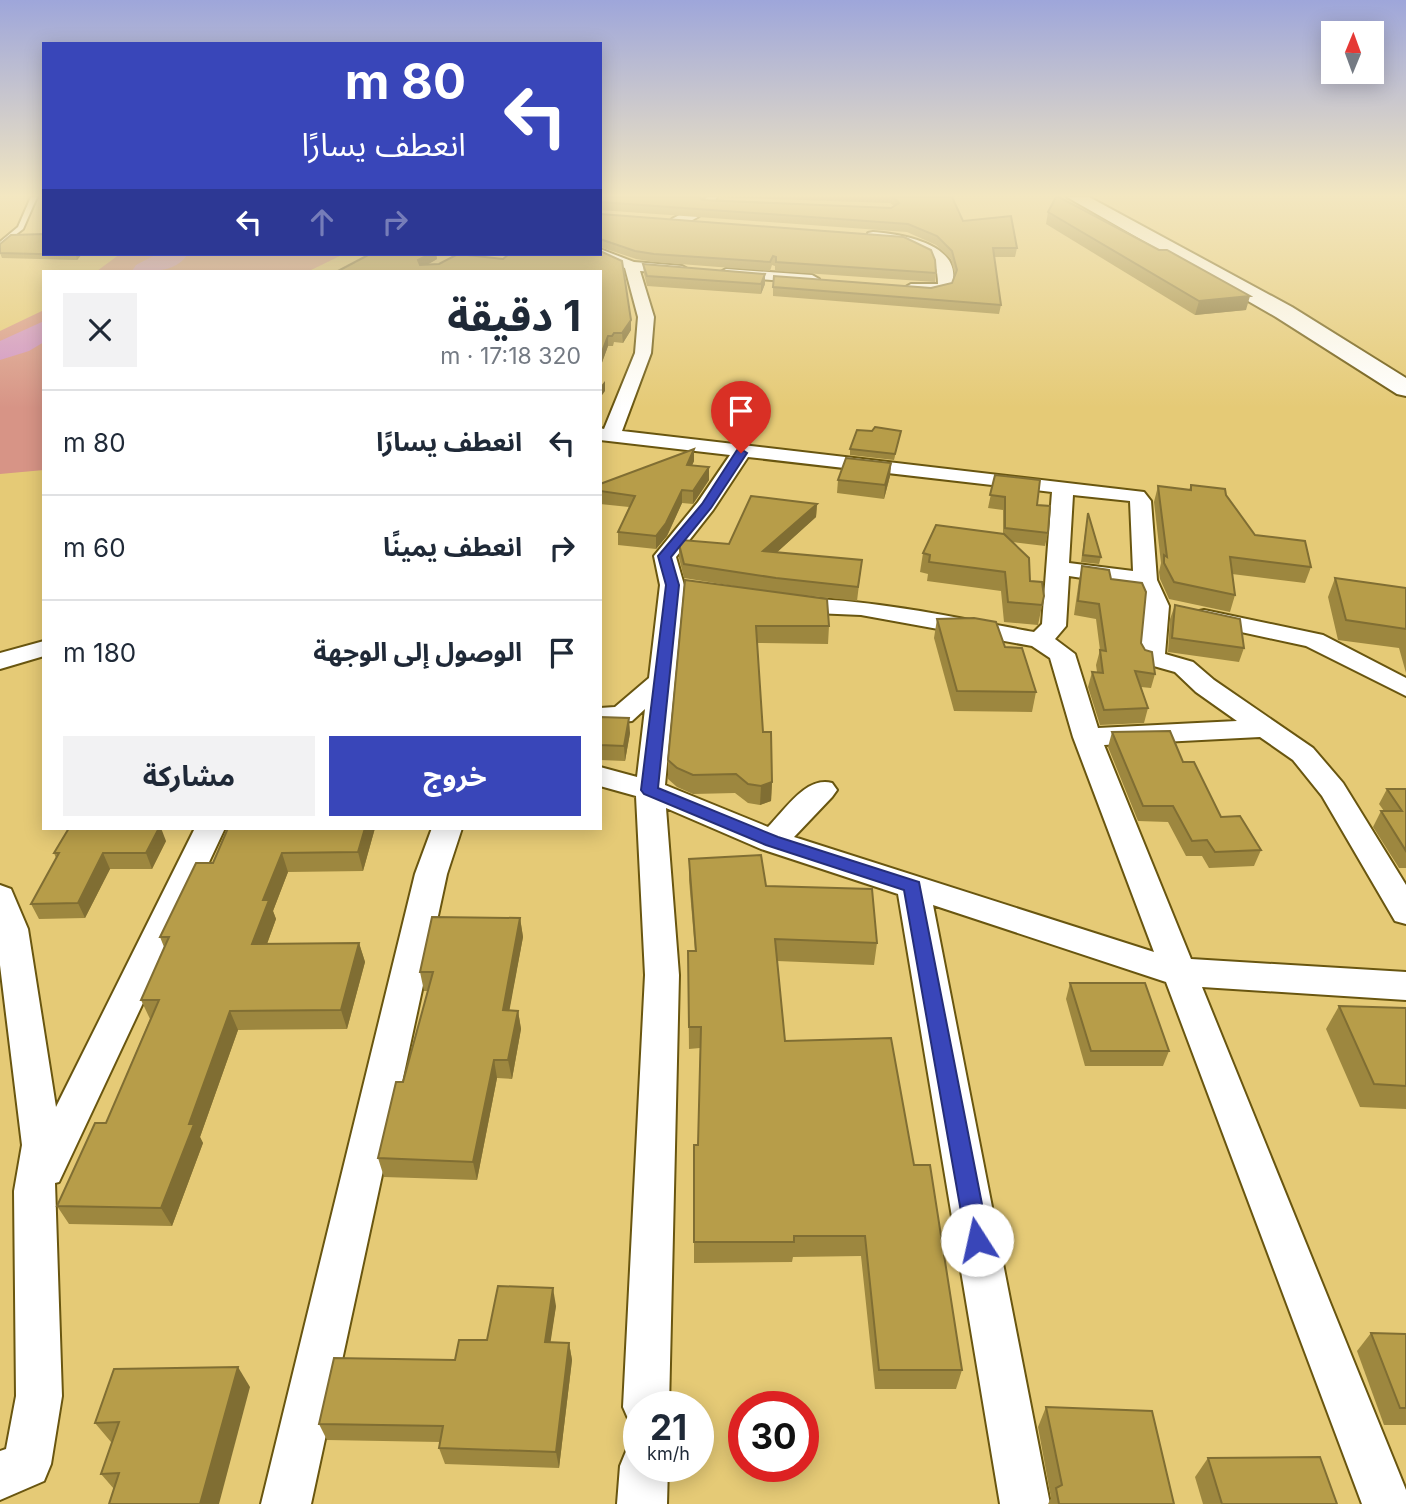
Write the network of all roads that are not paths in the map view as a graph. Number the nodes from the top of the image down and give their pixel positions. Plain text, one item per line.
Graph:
1 (633, 267) edge
2 (656, 267) edge
3 (717, 267) edge
4 (945, 267) edge
5 (1203, 267) edge
6 (1208, 267) edge
7 (709, 272) junction
8 (829, 273) edge
9 (891, 286) edge
10 (1405, 383) edge
11 (605, 435) edge
12 (741, 453) junction
13 (1063, 486) junction
14 (1059, 568) junction
15 (1145, 580) junction
16 (762, 600) edge
17 (1157, 606) junction
18 (1039, 640) junction
19 (42, 649) edge
20 (0, 661) edge
21 (663, 679) junction
22 (1406, 688) edge
23 (602, 716) edge
24 (1268, 728) junction
25 (1087, 737) junction
26 (602, 777) edge
27 (650, 790) junction
28 (822, 790) dead end
29 (209, 830) edge
30 (446, 830) edge
31 (772, 841) junction
32 (913, 886) junction
33 (0, 897) edge
34 (1406, 912) edge
35 (1176, 972) junction
36 (1406, 986) edge
37 (34, 1191) junction
38 (647, 1391) edge
39 (0, 1476) edge
40 (643, 1482) edge
41 (286, 1504) edge
42 (642, 1504) edge
43 (1025, 1504) edge
44 (1387, 1504) edge

1 - 11 street
2 - 7 street
3 - 7 street
4 - 9 street
5 - 10 main road
6 - 10 main road
7 - 8 street
11 - 12 street
12 - 13 street
12 - 21 street
13 - 14 street
13 - 15 street
14 - 15 street
14 - 18 street
15 - 17 street
16 - 18 street
17 - 22 street
17 - 24 street
18 - 25 street
19 - 20 street
21 - 23 street
21 - 27 street
24 - 25 street
24 - 34 street
25 - 35 street
26 - 27 street
27 - 31 street
27 - 38 street
28 - 31 street
29 - 37 street
30 - 41 street
31 - 32 street
32 - 35 street
32 - 43 street
33 - 37 street
35 - 36 street
35 - 44 street
37 - 39 street
40 - 42 street

